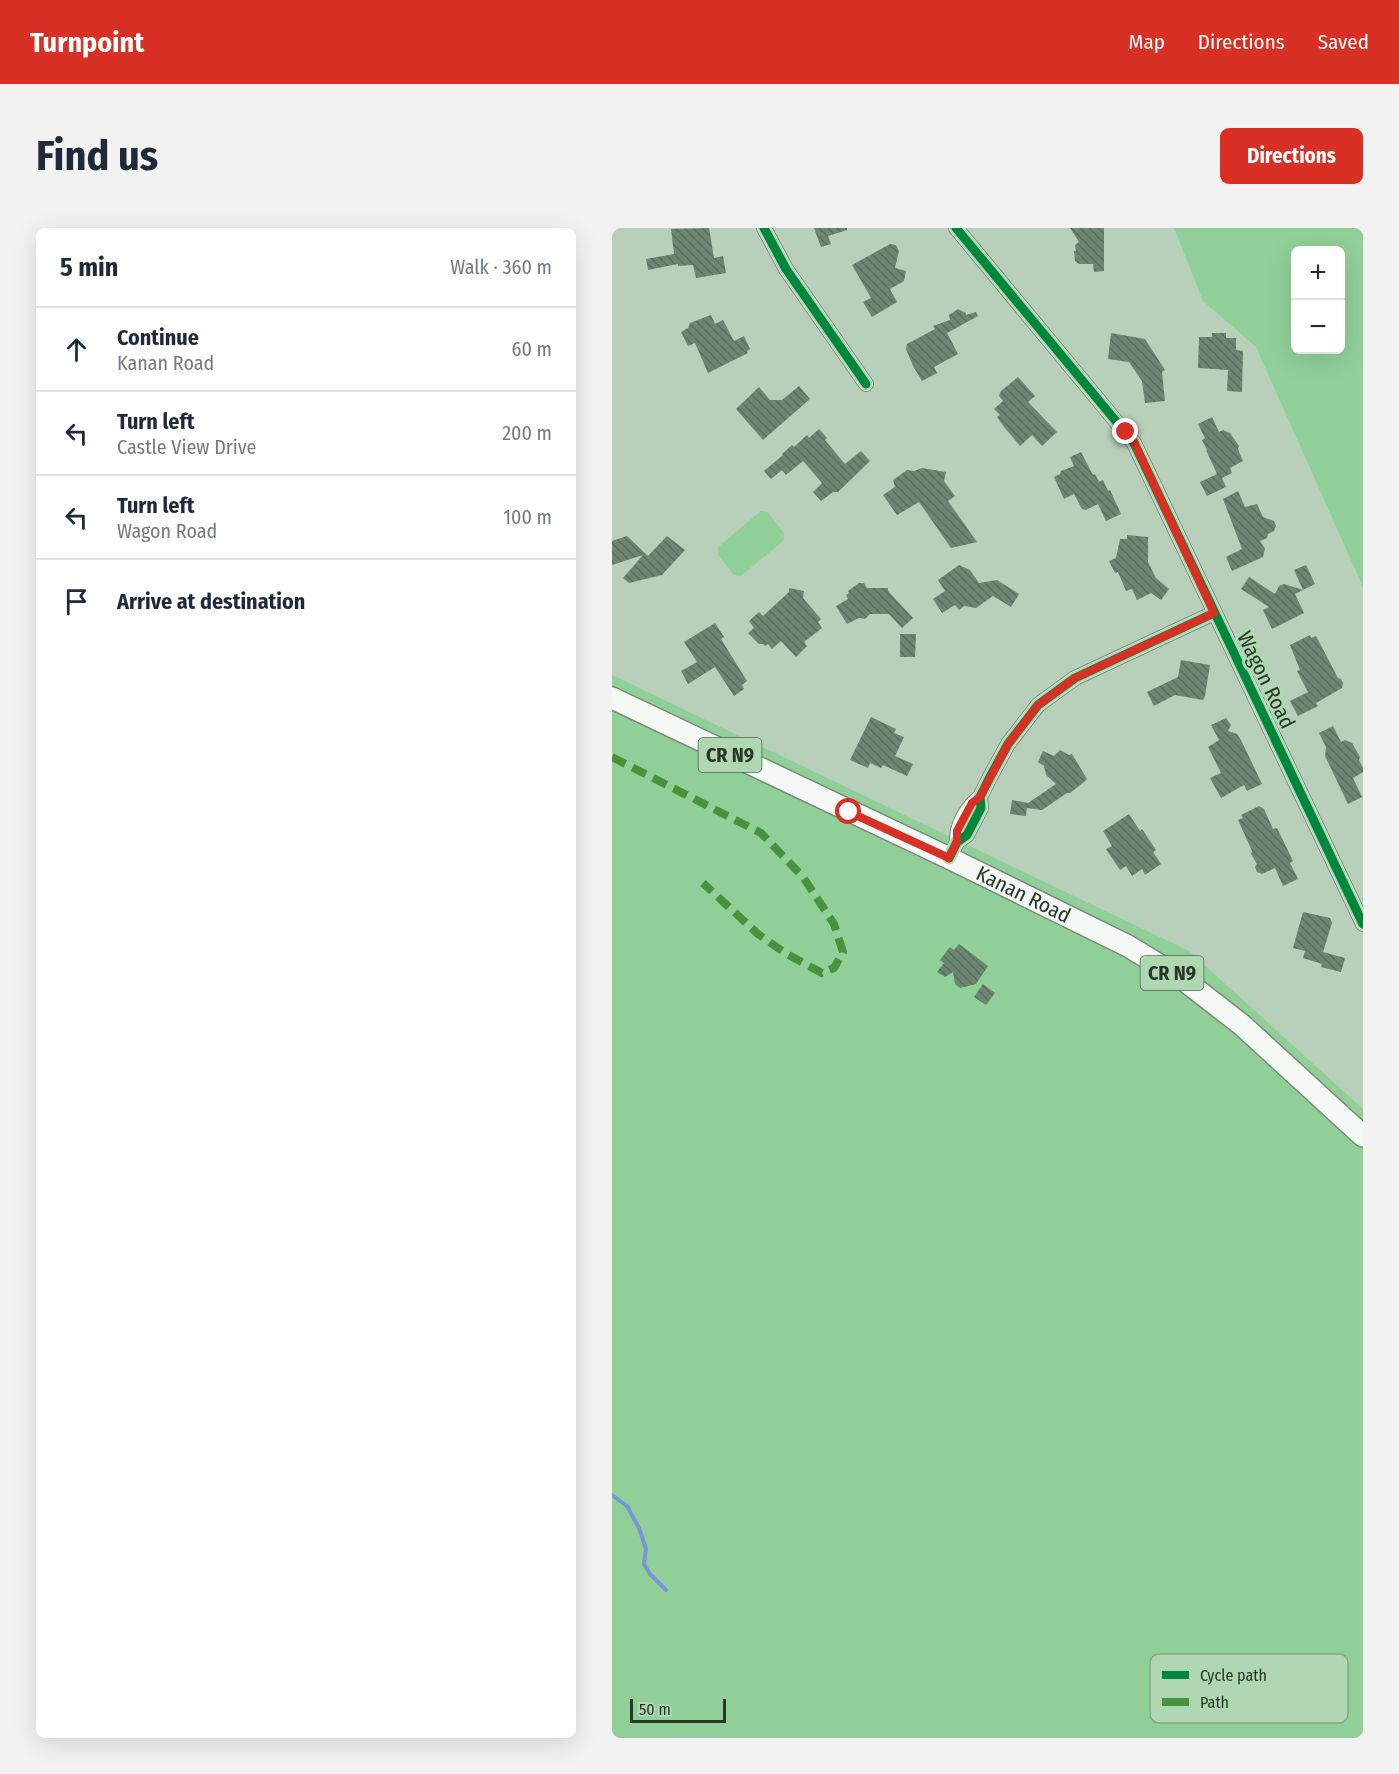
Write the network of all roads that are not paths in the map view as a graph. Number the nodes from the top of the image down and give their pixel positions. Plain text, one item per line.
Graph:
1 (764, 228) edge
2 (956, 228) edge
3 (866, 384) dead end
4 (1214, 613) junction
5 (612, 698) edge
6 (953, 850) junction
7 (1363, 924) edge
8 (1363, 1136) edge

1 - 3 street
2 - 4 street, Wagon Road
4 - 6 street
4 - 7 street, Wagon Road
5 - 6 main road, Kanan Road / CR N9
6 - 8 main road, Kanan Road / CR N9

